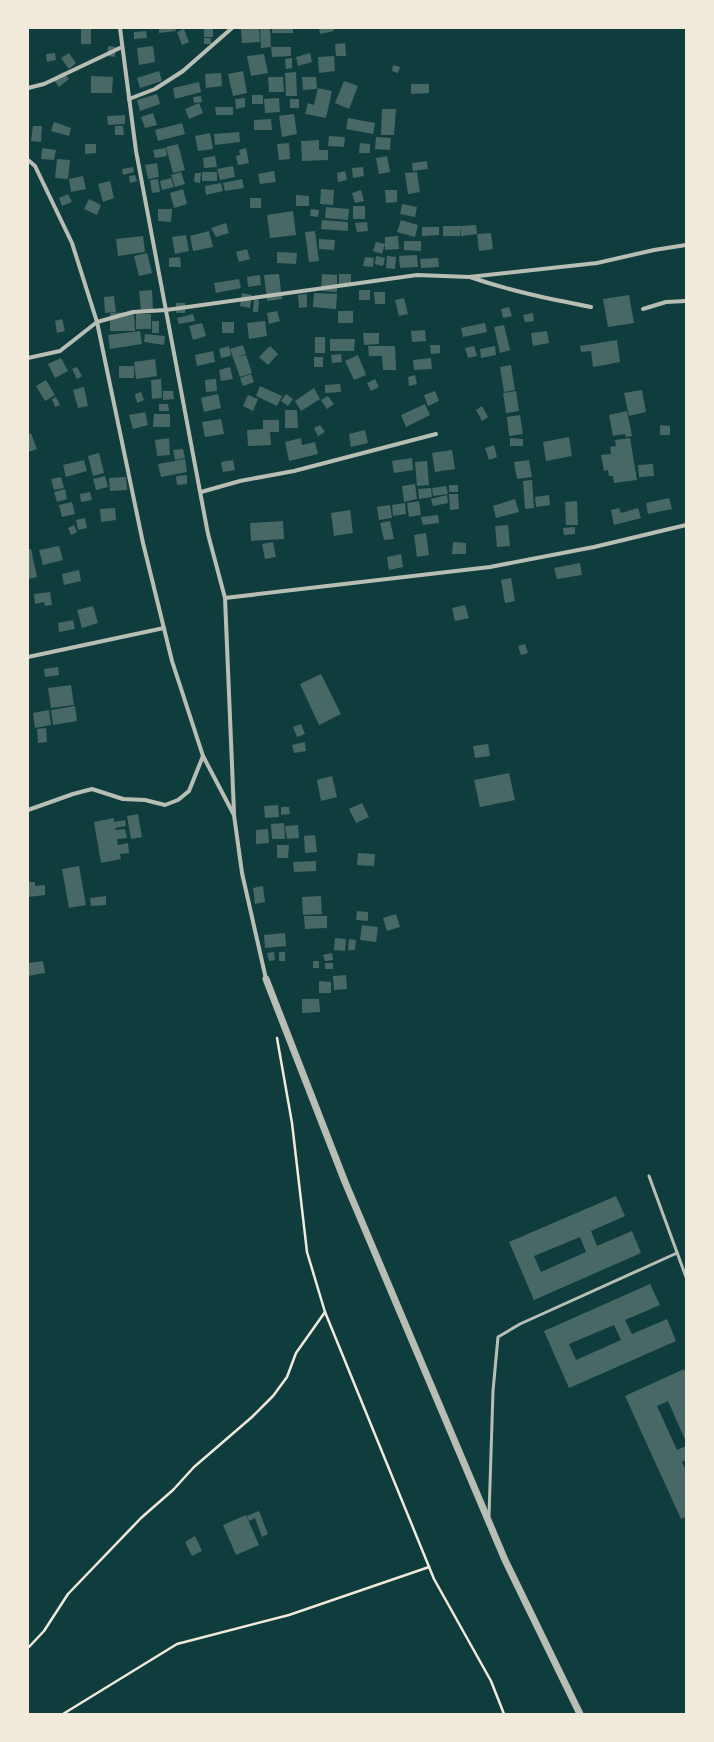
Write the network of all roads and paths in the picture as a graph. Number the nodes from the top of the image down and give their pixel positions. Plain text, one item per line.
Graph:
1 (120, 28) edge
2 (232, 28) edge
3 (122, 46) junction
4 (28, 88) edge
5 (130, 99) junction
6 (28, 160) edge
7 (686, 245) edge
8 (468, 277) junction
9 (686, 301) edge
10 (591, 307) dead end
11 (643, 309) dead end
12 (166, 310) junction
13 (97, 322) junction
14 (28, 358) edge
15 (436, 434) dead end
16 (200, 492) junction
17 (686, 525) edge
18 (226, 598) junction
19 (164, 628) junction
20 (28, 657) edge
21 (203, 756) junction
22 (28, 810) edge
23 (234, 815) junction
24 (266, 979) joint
25 (275, 1032) dead end
26 (649, 1176) dead end
27 (677, 1252) junction
28 (686, 1277) edge
29 (324, 1312) junction
30 (488, 1520) junction
31 (429, 1567) junction
32 (28, 1648) edge
33 (63, 1714) edge
34 (504, 1714) edge
35 (580, 1714) edge

1 - 3 street
2 - 5 street
3 - 4 street
3 - 5 street
5 - 12 street
6 - 13 street
7 - 8 street
8 - 10 street
8 - 12 street
9 - 11 street
12 - 13 street
12 - 16 street
13 - 14 street
13 - 19 street
15 - 16 street
16 - 18 street
17 - 18 street
18 - 23 street
19 - 20 street
19 - 21 street
21 - 22 street
21 - 23 street
23 - 24 street
24 - 30 street
25 - 29 path
26 - 27 lane
27 - 28 lane
27 - 30 lane
29 - 31 path
29 - 32 path
30 - 35 street
31 - 33 path
31 - 34 path

